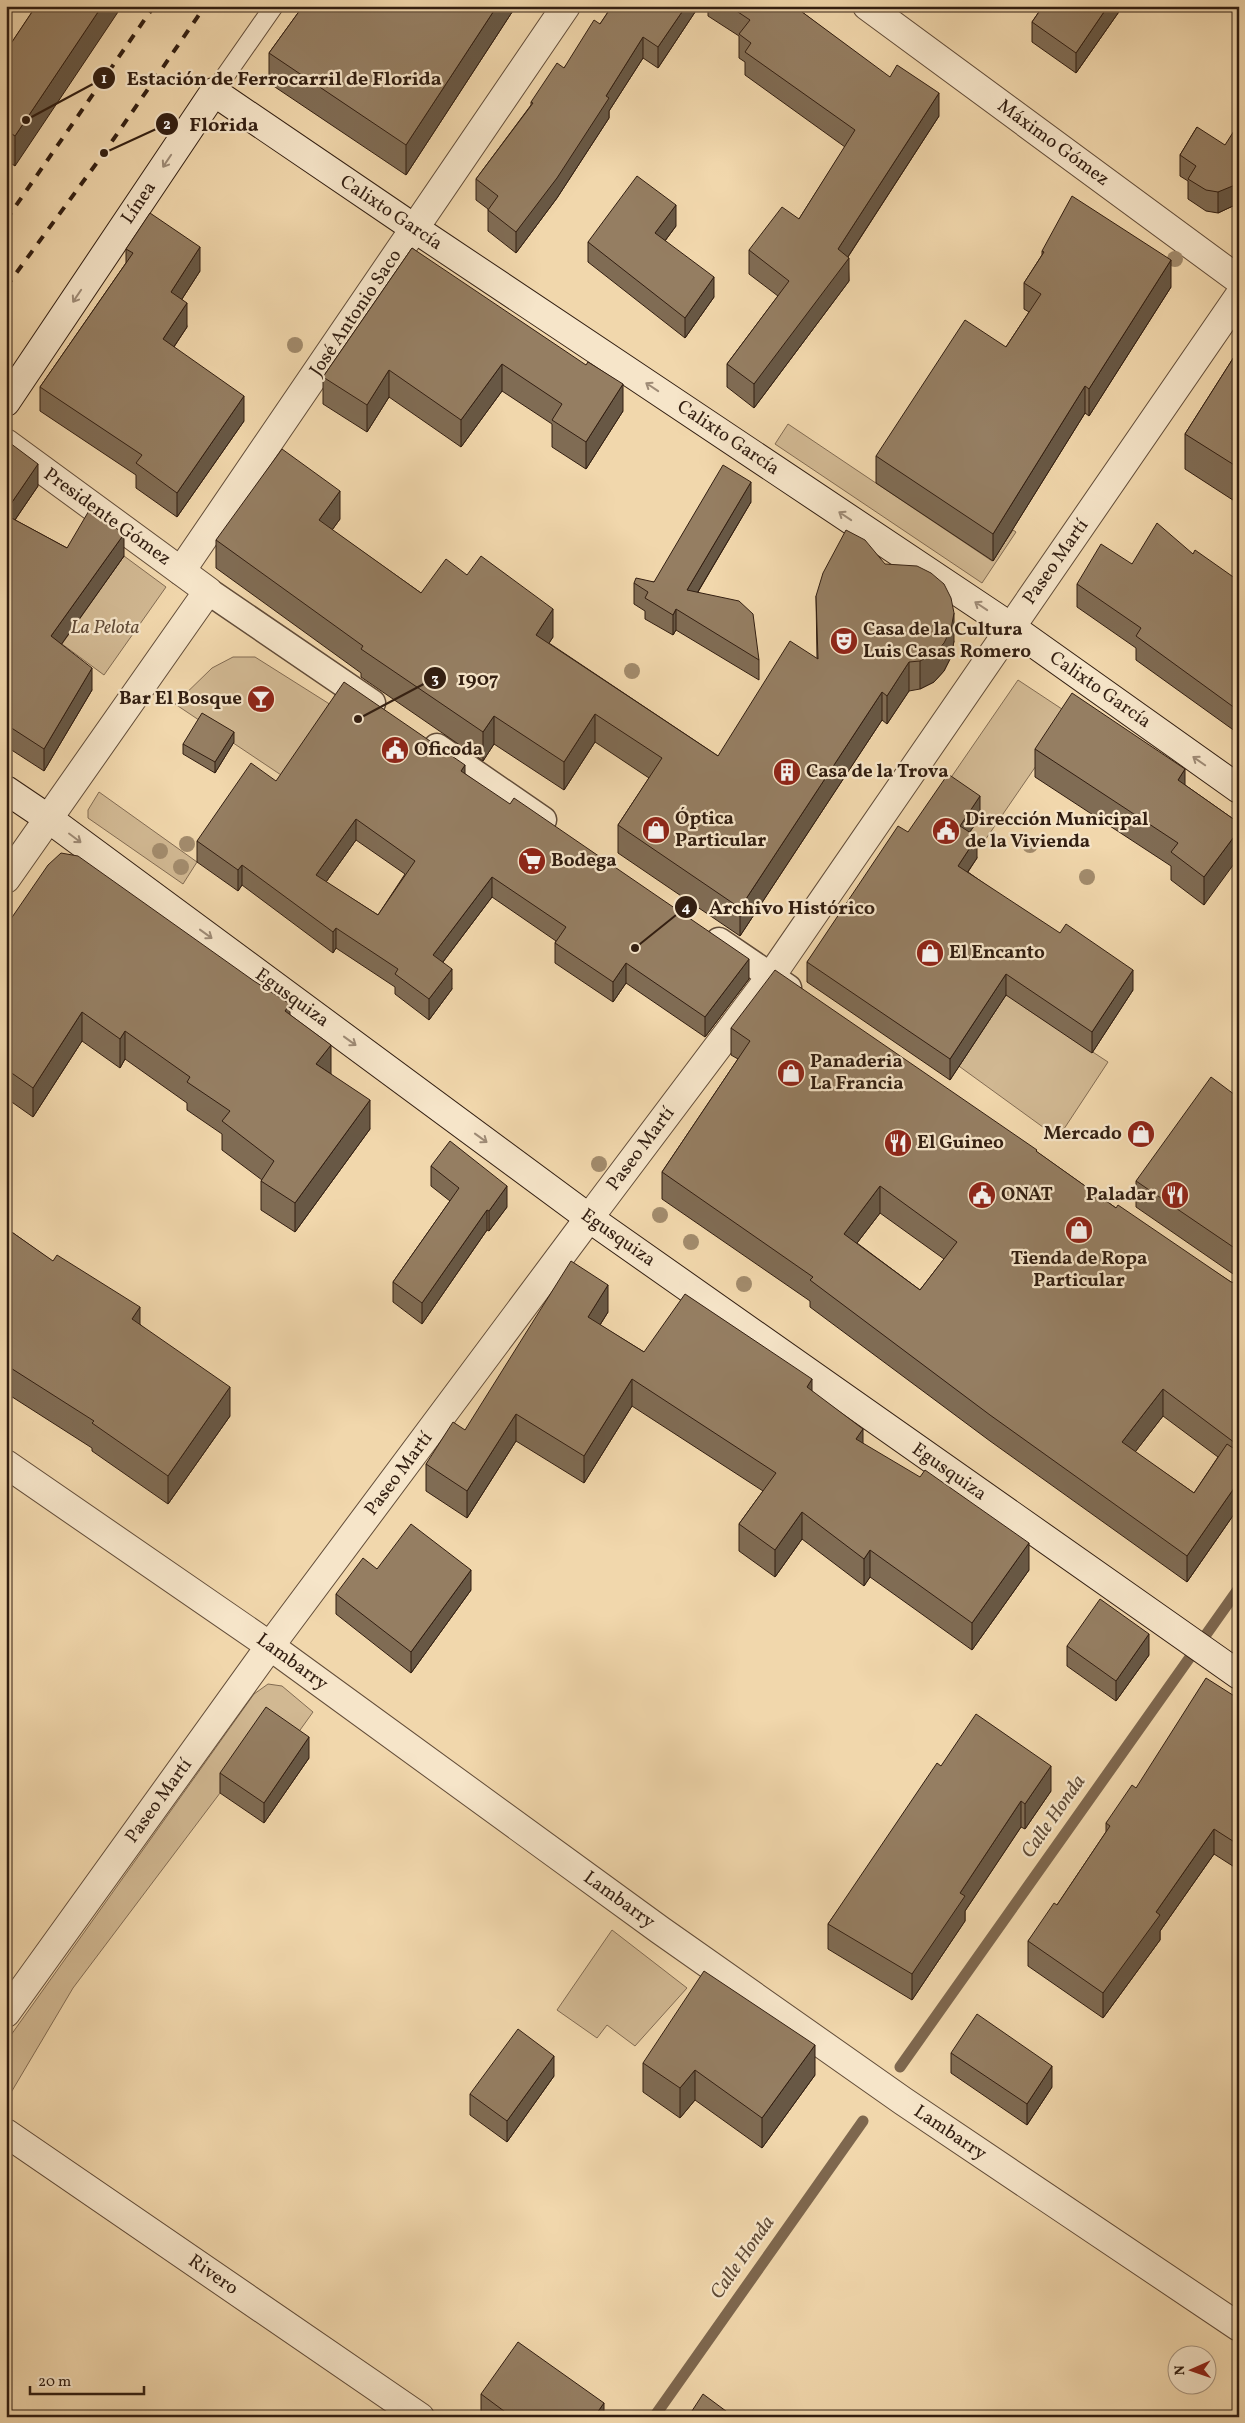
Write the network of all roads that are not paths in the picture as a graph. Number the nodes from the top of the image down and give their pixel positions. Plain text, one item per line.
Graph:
1 (274, 6) edge
2 (566, 6) edge
3 (867, 6) edge
4 (214, 92) junction
5 (414, 228) junction
6 (1239, 280) edge
7 (1239, 296) edge
8 (6, 402) edge
9 (6, 442) edge
10 (181, 571) junction
11 (208, 591) junction
12 (1011, 627) junction
13 (395, 718) edge
14 (419, 735) edge
15 (1239, 789) edge
16 (6, 790) edge
17 (49, 819) junction
18 (562, 833) edge
19 (6, 879) edge
20 (700, 927) edge
21 (771, 976) junction
22 (812, 1004) edge
23 (589, 1218) junction
24 (6, 1464) edge
25 (270, 1646) junction
26 (1239, 1675) edge
27 (6, 2013) edge
28 (6, 2132) edge
29 (1239, 2327) edge
30 (420, 2417) edge

1 - 4 lane, Línea
2 - 5 street, José Antonio Saco
3 - 6 street, Máximo Gómez
4 - 5 street, Calixto García
4 -> 8 street, Línea
5 - 10 street, José Antonio Saco
12 -> 5 street, Calixto García
7 - 12 street, Paseo Martí
9 - 10 street, Presidente Gómez
10 - 11 street, Presidente Gómez
11 - 13 street
11 - 17 street
15 -> 12 street, Calixto García
12 - 21 street, Paseo Martí
14 - 18 street
16 - 17 street, Egusquiza
17 - 19 street
17 -> 23 street, Egusquiza
20 - 21 street
21 - 22 street
21 - 23 street, Paseo Martí
23 - 25 street, Paseo Martí
23 - 26 street, Egusquiza
24 - 25 street, Lambarry
25 - 27 street, Paseo Martí
25 - 29 street, Lambarry
28 - 30 street, Rivero

